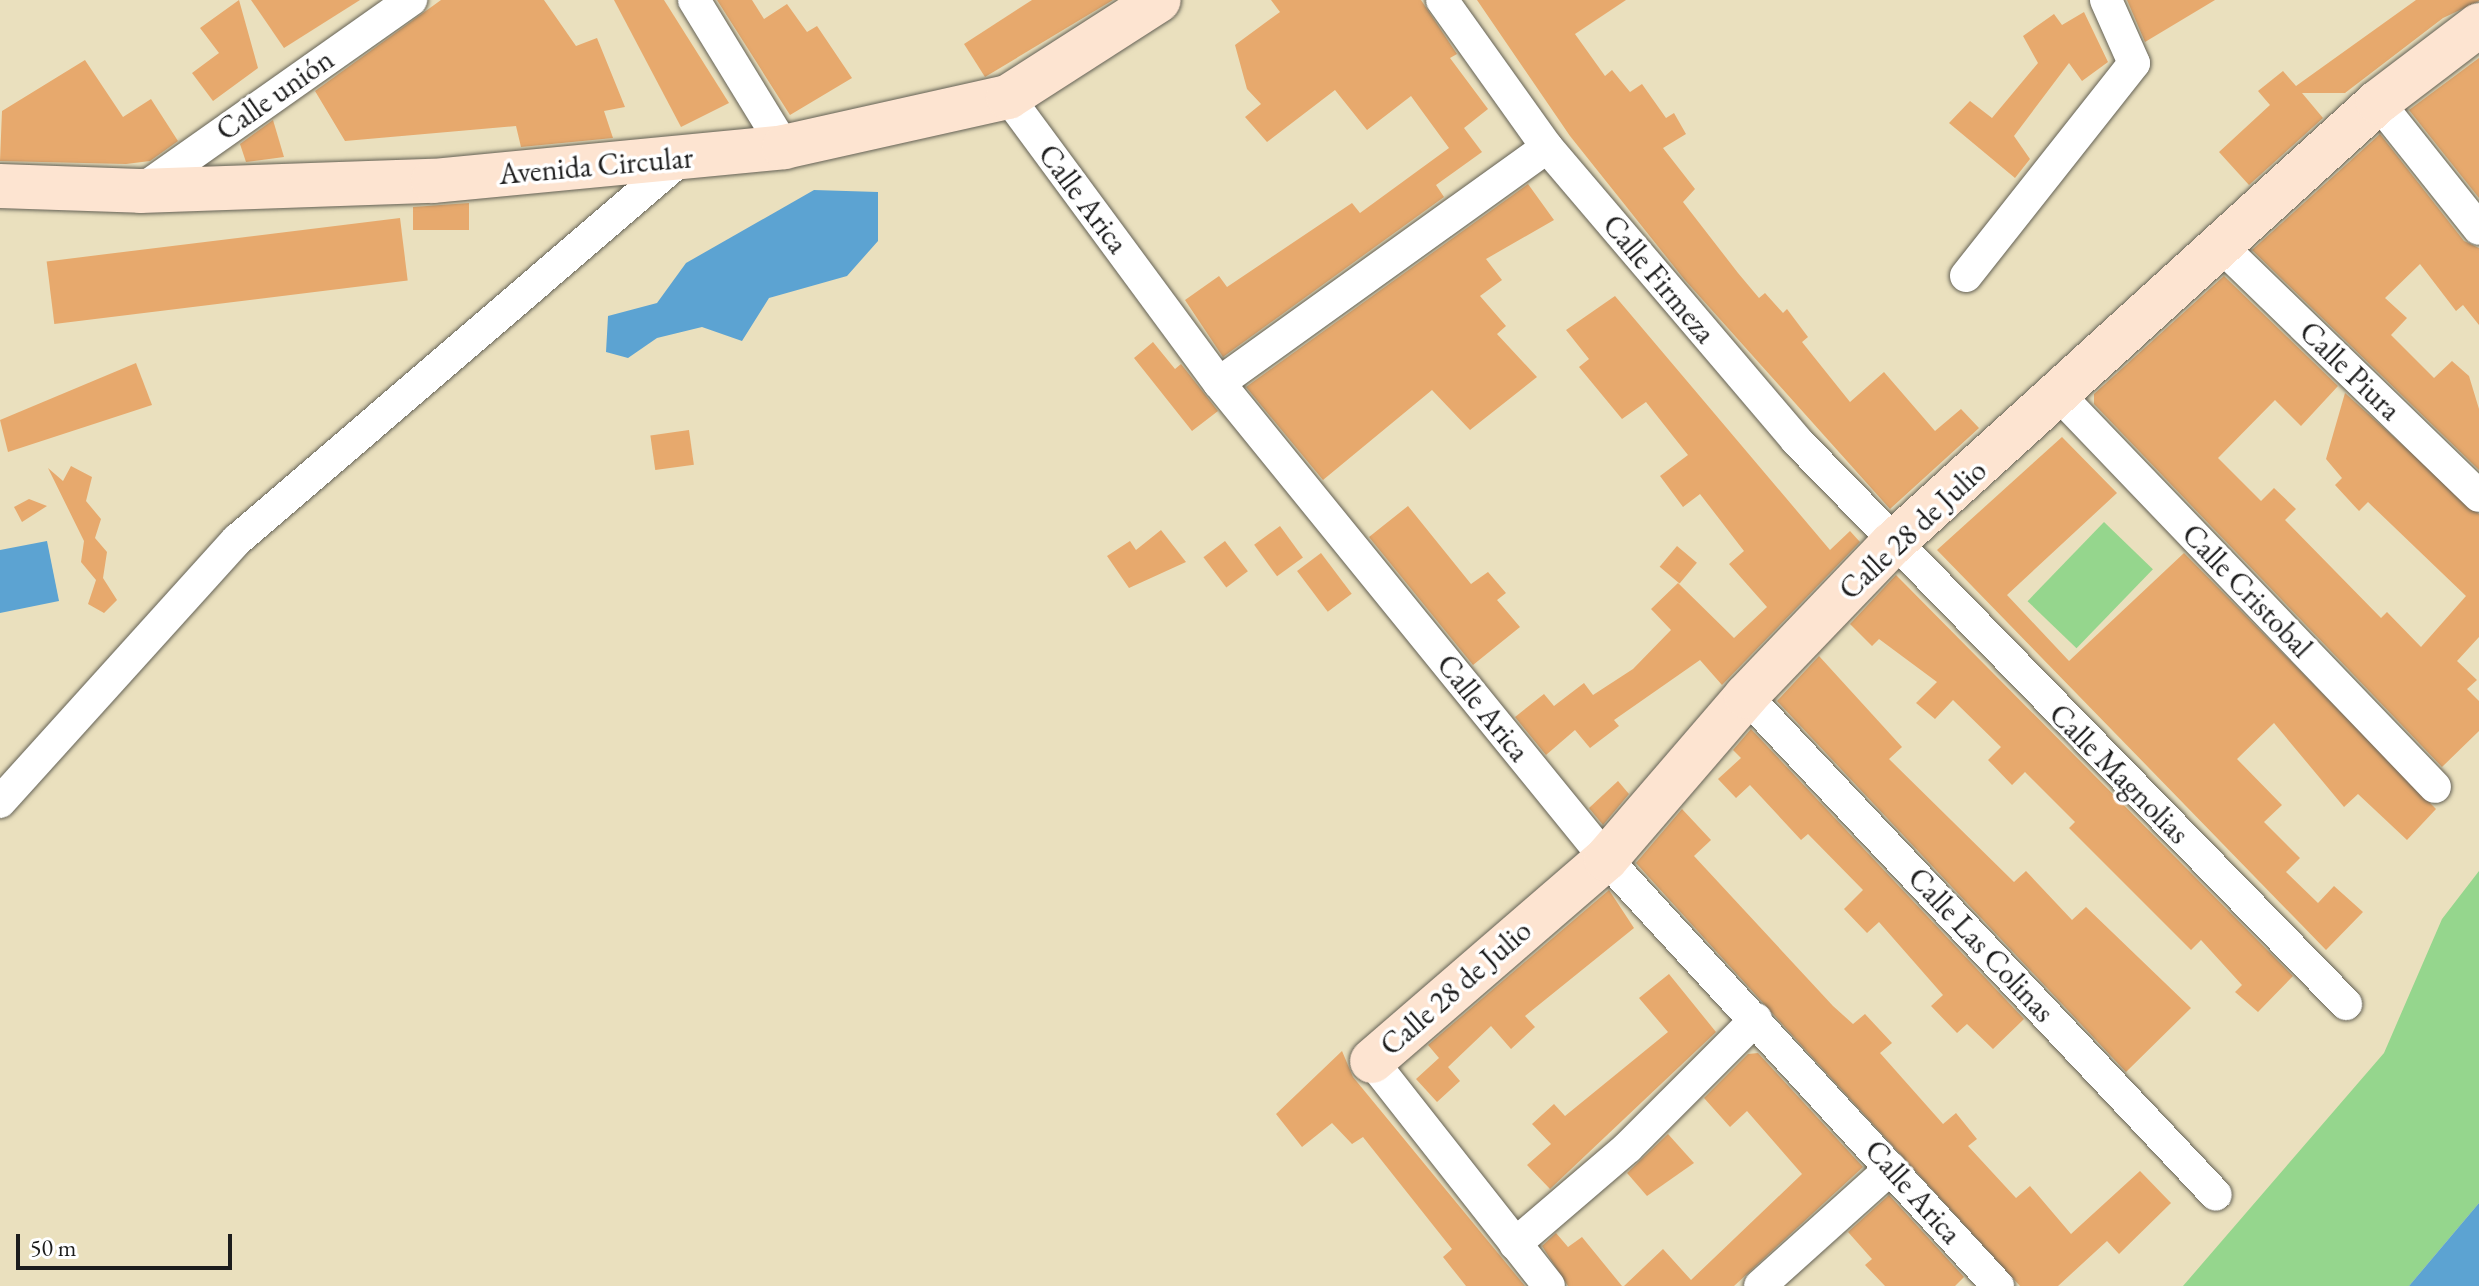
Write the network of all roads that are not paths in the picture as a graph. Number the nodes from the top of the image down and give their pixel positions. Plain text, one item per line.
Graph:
1 (411, 0) edge
2 (694, 0) edge
3 (1159, 0) edge
4 (1442, 0) edge
5 (2106, 0) edge
6 (2479, 25) edge
7 (1008, 97) junction
8 (2378, 102) junction
9 (784, 147) junction
10 (1547, 147) junction
11 (681, 159) junction
12 (0, 186) edge
13 (140, 191) junction
14 (2479, 229) edge
15 (2221, 246) junction
16 (1966, 276) dead end
17 (1219, 383) junction
18 (2059, 395) junction
19 (2479, 496) edge
20 (1892, 544) junction
21 (1746, 696) junction
22 (2435, 787) dead end
23 (0, 802) edge
24 (1606, 859) junction
25 (2346, 1004) dead end
26 (1756, 1019) junction
27 (1372, 1061) joint
28 (1891, 1168) junction
29 (2216, 1195) dead end
30 (1515, 1244) junction
31 (1549, 1286) edge
32 (1760, 1286) edge
33 (1998, 1286) edge

1 - 13 street, Calle unión
2 - 9 street
3 - 7 street, Avenida Circular
4 - 10 street, Calle Firmeza
5 - 16 street
6 - 8 street, Calle 28 de Julio
7 - 9 street, Avenida Circular
7 - 17 street, Calle Arica
8 - 14 street
8 - 15 street, Calle 28 de Julio
9 - 11 street, Avenida Circular
10 - 17 street
10 - 20 street, Calle Firmeza
11 - 13 street, Avenida Circular
11 - 23 street
12 - 13 street, Avenida Circular
15 - 18 street, Calle 28 de Julio
15 - 19 street, Calle Piura
17 - 24 street, Calle Arica
18 - 20 street, Calle 28 de Julio
18 - 22 street, Calle Cristobal
20 - 21 street, Calle 28 de Julio
20 - 25 street, Calle Magnolias
21 - 24 street, Calle 28 de Julio
21 - 29 street, Calle Las Colinas
24 - 26 street, Calle Arica
24 - 27 street, Calle 28 de Julio
26 - 28 street, Calle Arica
26 - 30 street
27 - 30 street
28 - 32 street
28 - 33 street, Calle Arica
30 - 31 street

